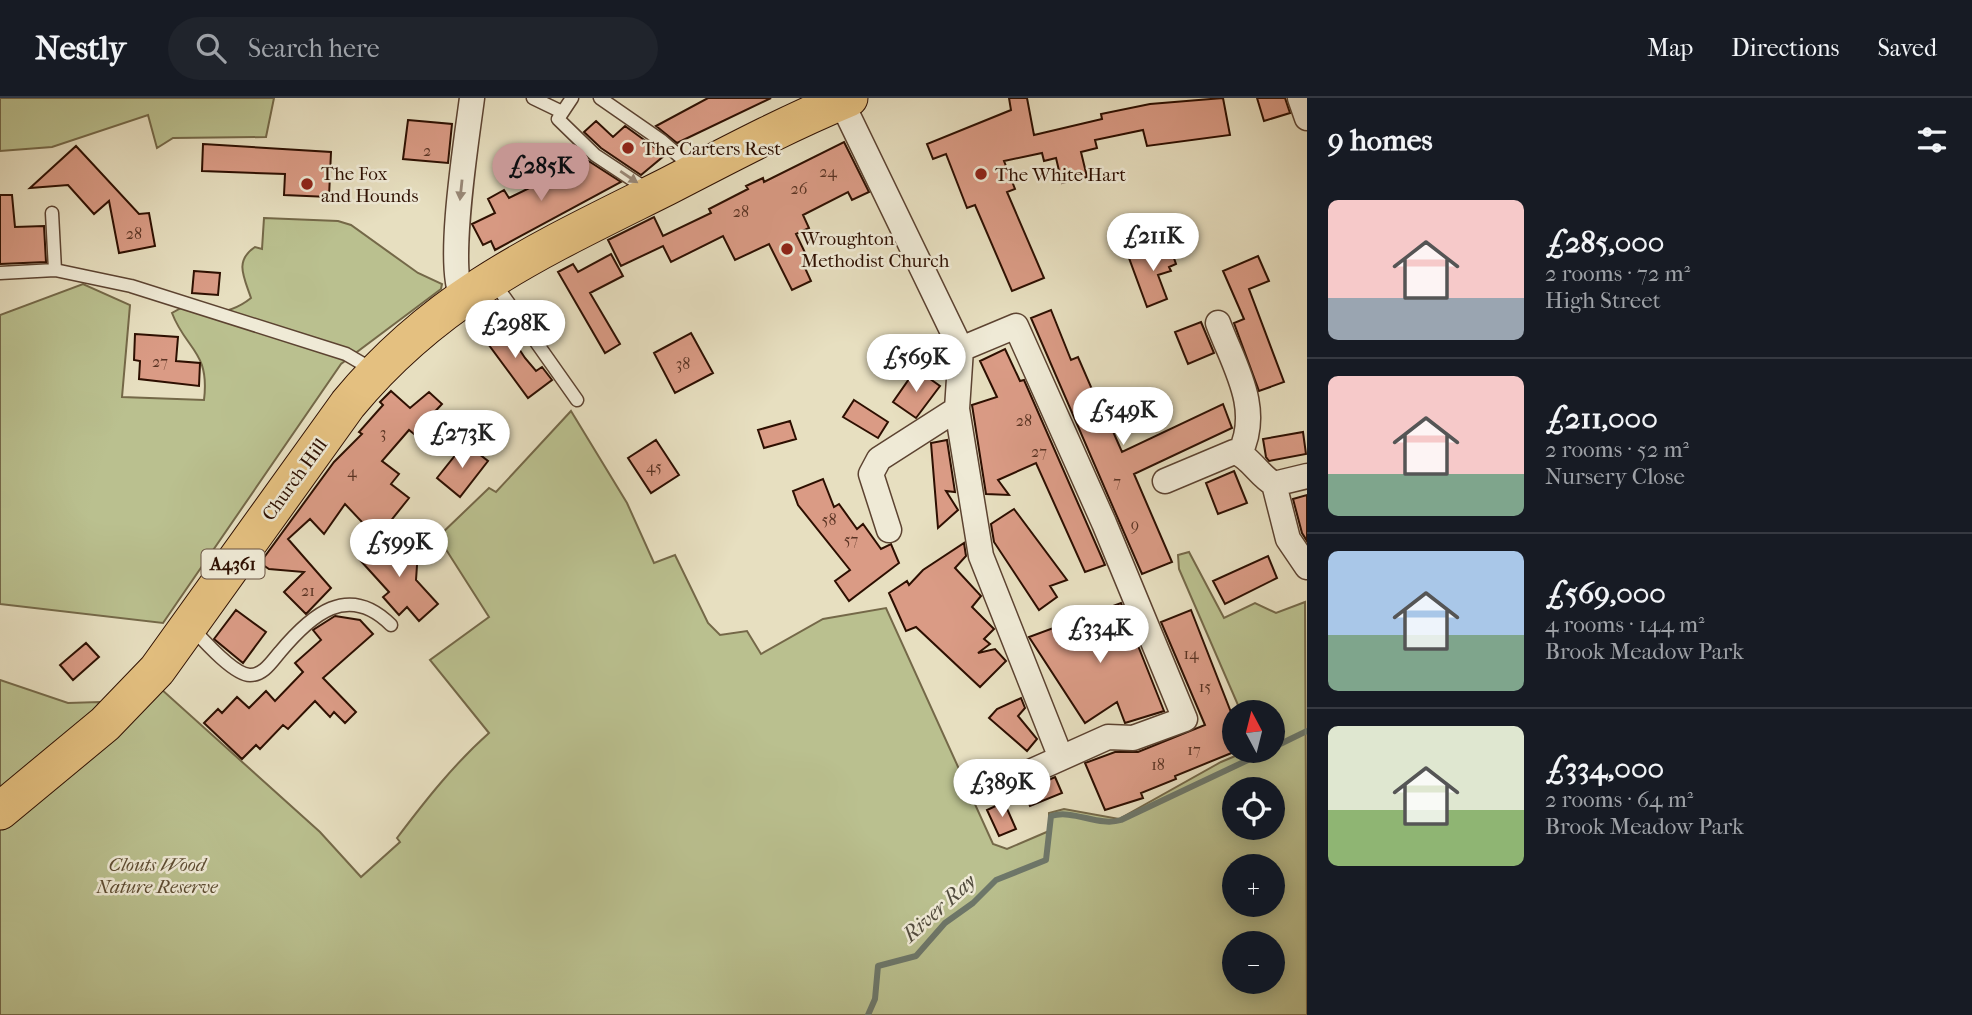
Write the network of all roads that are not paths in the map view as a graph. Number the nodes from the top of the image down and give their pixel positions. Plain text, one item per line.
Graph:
1 (472, 98) edge
2 (533, 98) edge
3 (572, 98) edge
4 (600, 98) edge
5 (1300, 98) edge
6 (845, 100) edge
7 (562, 112) junction
8 (1307, 118) edge
9 (697, 171) junction
10 (653, 193) junction
11 (52, 213) dead end
12 (55, 270) junction
13 (0, 274) edge
14 (468, 293) junction
15 (1218, 323) dead end
16 (961, 348) junction
17 (375, 371) junction
18 (577, 400) dead end
19 (957, 410) junction
20 (1240, 453) junction
21 (1307, 476) edge
22 (1165, 481) dead end
23 (1273, 484) junction
24 (889, 530) dead end
25 (1307, 567) edge
26 (189, 625) junction
27 (391, 625) dead end
28 (1061, 758) junction
29 (1001, 785) dead end
30 (0, 811) edge

1 -> 14 street
2 - 7 lane
3 - 7 lane
4 - 9 lane
5 - 8 street
6 - 9 main road, A4361
6 - 16 street
7 -> 10 lane
9 - 10 main road, A4361
10 - 14 main road, A4361
11 - 12 lane
12 - 13 lane
12 - 17 lane
14 - 17 main road, Church Hill / A4361
14 - 18 lane
15 - 20 street
16 - 19 street
16 - 28 street
17 - 26 main road, Church Hill / A4361
19 - 24 street
19 - 28 street
20 - 22 street
20 - 23 street
21 - 23 street
23 - 25 street
26 - 27 lane
26 - 30 main road, Church Hill / A4361
28 - 29 street

